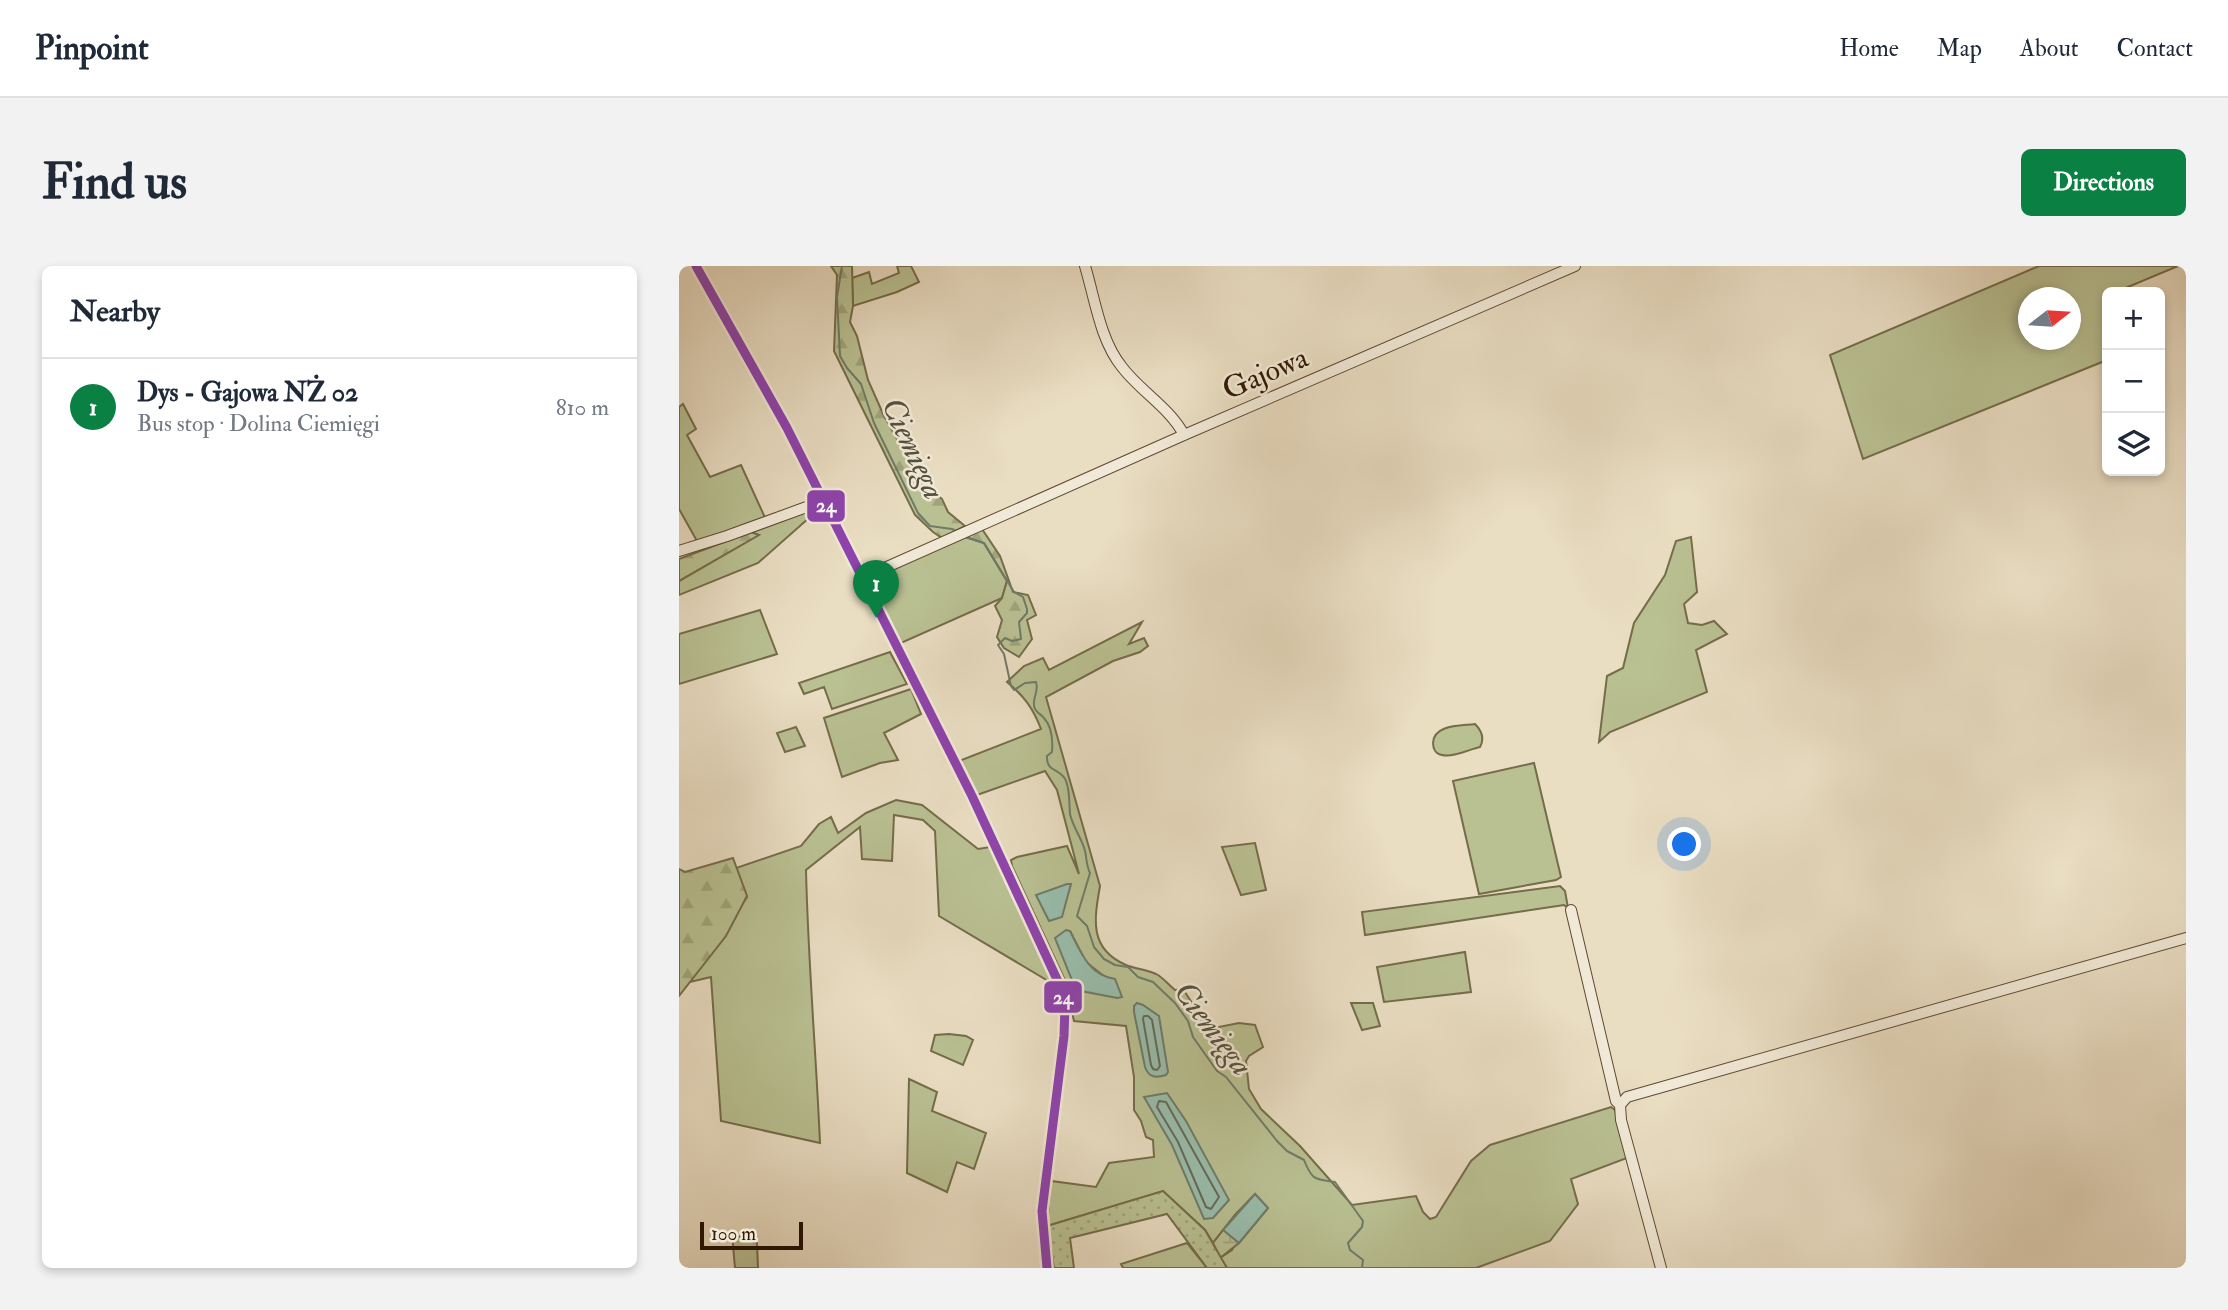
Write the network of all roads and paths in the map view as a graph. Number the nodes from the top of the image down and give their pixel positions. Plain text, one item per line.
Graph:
1 (696, 266) edge
2 (1085, 266) edge
3 (1575, 266) edge
4 (1184, 435) junction
5 (823, 501) junction
6 (679, 551) edge
7 (862, 578) junction
8 (1571, 911) dead end
9 (2186, 938) edge
10 (1620, 1105) junction
11 (1047, 1268) edge
12 (1661, 1268) edge

1 - 5 street
2 - 4 street
3 - 4 street, Gajowa
4 - 7 street, Gajowa
5 - 6 street
5 - 7 street
7 - 11 street
8 - 10 street
9 - 10 street
10 - 12 street

